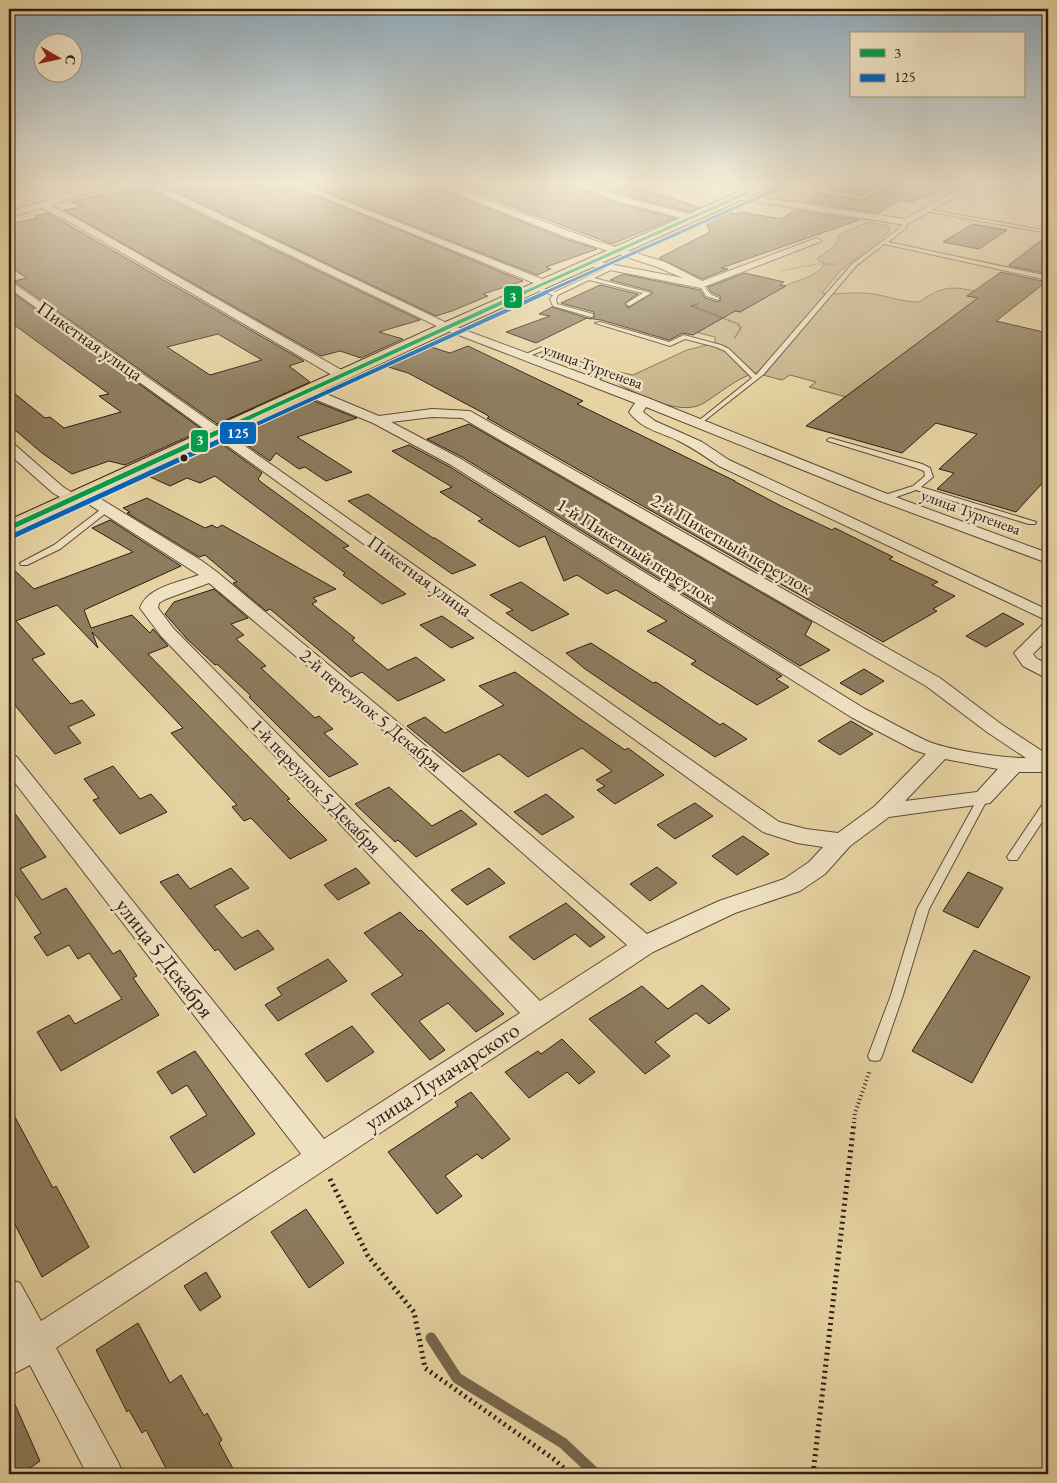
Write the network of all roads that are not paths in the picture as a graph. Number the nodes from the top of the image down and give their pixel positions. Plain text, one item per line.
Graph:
1 (125, 250) edge
2 (287, 250) edge
3 (452, 250) edge
4 (617, 250) joint
5 (790, 250) edge
6 (875, 250) edge
7 (919, 250) edge
8 (611, 268) junction
9 (589, 271) junction
10 (1048, 278) edge
11 (9, 283) edge
12 (700, 284) junction
13 (538, 286) junction
14 (556, 294) junction
15 (717, 299) dead end
16 (629, 304) dead end
17 (591, 315) dead end
18 (598, 324) dead end
19 (447, 327) junction
20 (522, 357) junction
21 (341, 375) junction
22 (756, 378) junction
23 (587, 382) junction
24 (307, 391) junction
25 (643, 401) junction
26 (378, 420) junction
27 (699, 424) junction
28 (219, 432) junction
29 (830, 440) dead end
30 (9, 447) edge
31 (916, 488) junction
32 (77, 497) junction
33 (885, 498) junction
34 (106, 509) junction
35 (1032, 522) dead end
36 (9, 528) edge
37 (1048, 558) edge
38 (24, 563) dead end
39 (211, 576) junction
40 (1048, 616) edge
41 (1048, 629) edge
42 (1048, 673) edge
43 (940, 752) junction
44 (9, 761) edge
45 (1013, 765) junction
46 (1048, 765) edge
47 (983, 798) junction
48 (1048, 806) edge
49 (884, 811) junction
50 (842, 841) junction
51 (1013, 857) dead end
52 (644, 946) junction
53 (537, 1014) junction
54 (875, 1056) road end
55 (320, 1156) junction
56 (9, 1294) edge
57 (21, 1352) edge
58 (106, 1474) edge

1 - 21 street
2 - 19 street, улица Тургенева
3 - 13 street
4 - 9 main road
4 - 12 street
5 - 12 street
6 - 22 lane
7 - 10 lane
8 - 9 street
8 - 9 lane
8 - 12 street
9 - 13 main road
9 - 14 lane
9 - 16 lane
11 - 28 street, Пикетная улица
12 - 15 lane
13 - 14 lane
13 - 19 main road
14 - 17 lane
18 - 22 lane
19 - 20 street, улица Тургенева
19 - 21 main road
20 - 23 street, улица Тургенева
20 - 23 lane
21 - 24 main road
22 - 27 lane
23 - 25 street, улица Тургенева
24 - 26 street, 1-й Пикетный переулок
24 - 28 main road
25 - 27 street, улица Тургенева
25 - 40 street
26 - 43 street, 1-й Пикетный переулок
26 - 46 street, 2-й Пикетный переулок
27 - 33 street, улица Тургенева
28 - 32 main road
28 - 50 street, Пикетная улица
29 - 31 lane
30 - 32 street
31 - 33 lane
31 - 35 lane
32 - 34 street, 2-й переулок 5 Декабря
32 - 36 main road
33 - 37 street, улица Тургенева
34 - 38 lane
34 - 39 street, 2-й переулок 5 Декабря
39 - 52 street, 2-й переулок 5 Декабря
39 - 53 street, 1-й переулок 5 Декабря
41 - 42 street
43 - 45 street
43 - 49 street, улица Луначарского
44 - 55 street, улица 5 Декабря
45 - 46 street
45 - 47 street
47 - 49 street, улица Луначарского
47 - 54 lane
48 - 51 lane
49 - 50 street, улица Луначарского
50 - 52 street, улица Луначарского
52 - 53 street, улица Луначарского
53 - 55 street, улица Луначарского
55 - 57 street, улица Луначарского
56 - 57 street
57 - 58 street

